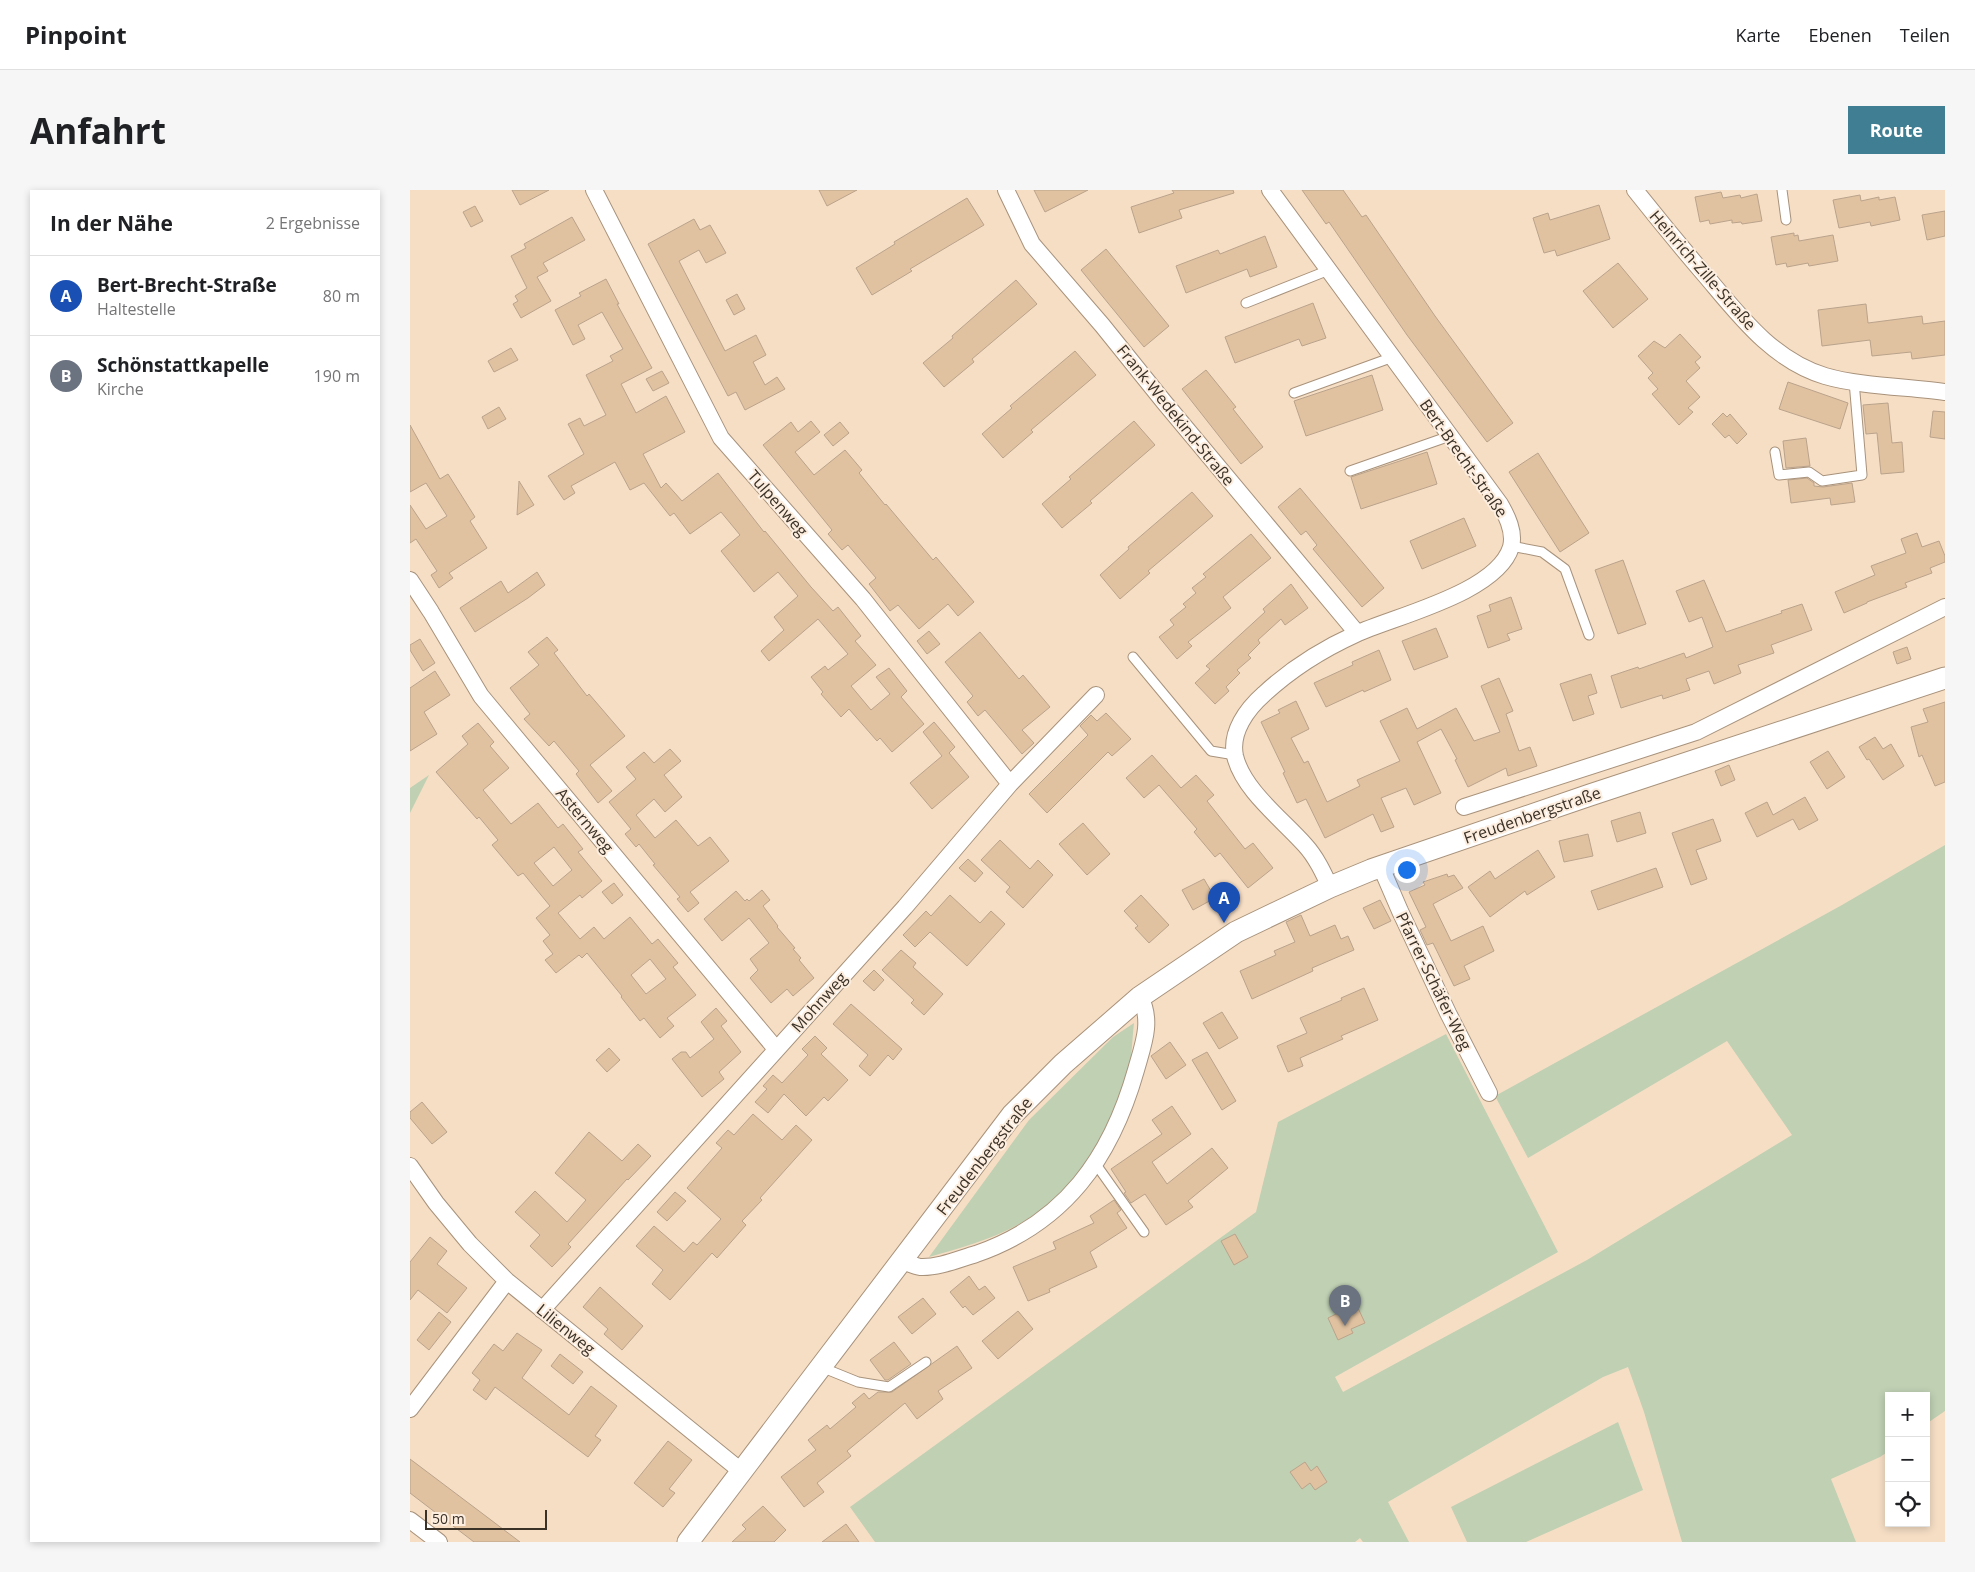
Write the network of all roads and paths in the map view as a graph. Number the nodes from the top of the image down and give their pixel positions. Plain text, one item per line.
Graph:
1 (594, 190) edge
2 (1006, 190) edge
3 (1270, 190) edge
4 (1635, 190) edge
5 (1782, 190) edge
6 (1786, 220) dead end
7 (1329, 270) junction
8 (1246, 303) dead end
9 (1393, 357) junction
10 (1854, 381) junction
11 (1945, 392) edge
12 (1294, 393) dead end
13 (1450, 436) junction
14 (1775, 452) dead end
15 (1350, 471) dead end
16 (1511, 546) junction
17 (410, 580) edge
18 (1945, 607) edge
19 (1357, 633) junction
20 (1589, 635) dead end
21 (1133, 657) dead end
22 (1945, 678) edge
23 (1096, 695) dead end
24 (1235, 755) junction
25 (1010, 784) junction
26 (1464, 807) dead end
27 (1381, 867) junction
28 (1330, 887) junction
29 (1140, 997) junction
30 (776, 1049) junction
31 (1489, 1093) dead end
32 (1095, 1163) junction
33 (410, 1166) edge
34 (1144, 1232) dead end
35 (902, 1261) junction
36 (507, 1281) junction
37 (542, 1310) junction
38 (926, 1362) dead end
39 (821, 1366) junction
40 (410, 1409) edge
41 (742, 1471) junction
42 (410, 1520) edge
43 (438, 1542) edge
44 (688, 1542) edge

1 - 25 street, Tulpenweg
2 - 19 street, Frank-Wedekind-Straße
3 - 7 street, Bert-Brecht-Straße
4 - 10 street, Heinrich-Zille-Straße
5 - 6 lane
7 - 8 lane
7 - 9 street, Bert-Brecht-Straße
9 - 12 lane
9 - 13 street, Bert-Brecht-Straße
10 - 11 street, Heinrich-Zille-Straße
10 - 14 lane
13 - 15 lane
13 - 16 street, Bert-Brecht-Straße
16 - 19 street
16 - 20 lane
17 - 30 street, Asternweg
18 - 26 street, Freudenbergstraße
19 - 24 street
21 - 24 lane
22 - 27 street, Freudenbergstraße
23 - 25 street, Mohnweg
24 - 28 street
25 - 30 street, Mohnweg
27 - 28 street, Freudenbergstraße
27 - 31 street, Pfarrer-Schäfer-Weg
28 - 29 street, Freudenbergstraße
29 - 32 street
29 - 35 street, Freudenbergstraße
30 - 37 street, Mohnweg
32 - 34 lane
32 - 35 street
33 - 36 street, Lilienweg
35 - 39 street, Freudenbergstraße
36 - 37 street, Lilienweg
36 - 40 street
37 - 41 street, Lilienweg
38 - 39 lane
39 - 41 street, Freudenbergstraße
41 - 44 street, Freudenbergstraße
42 - 43 street

